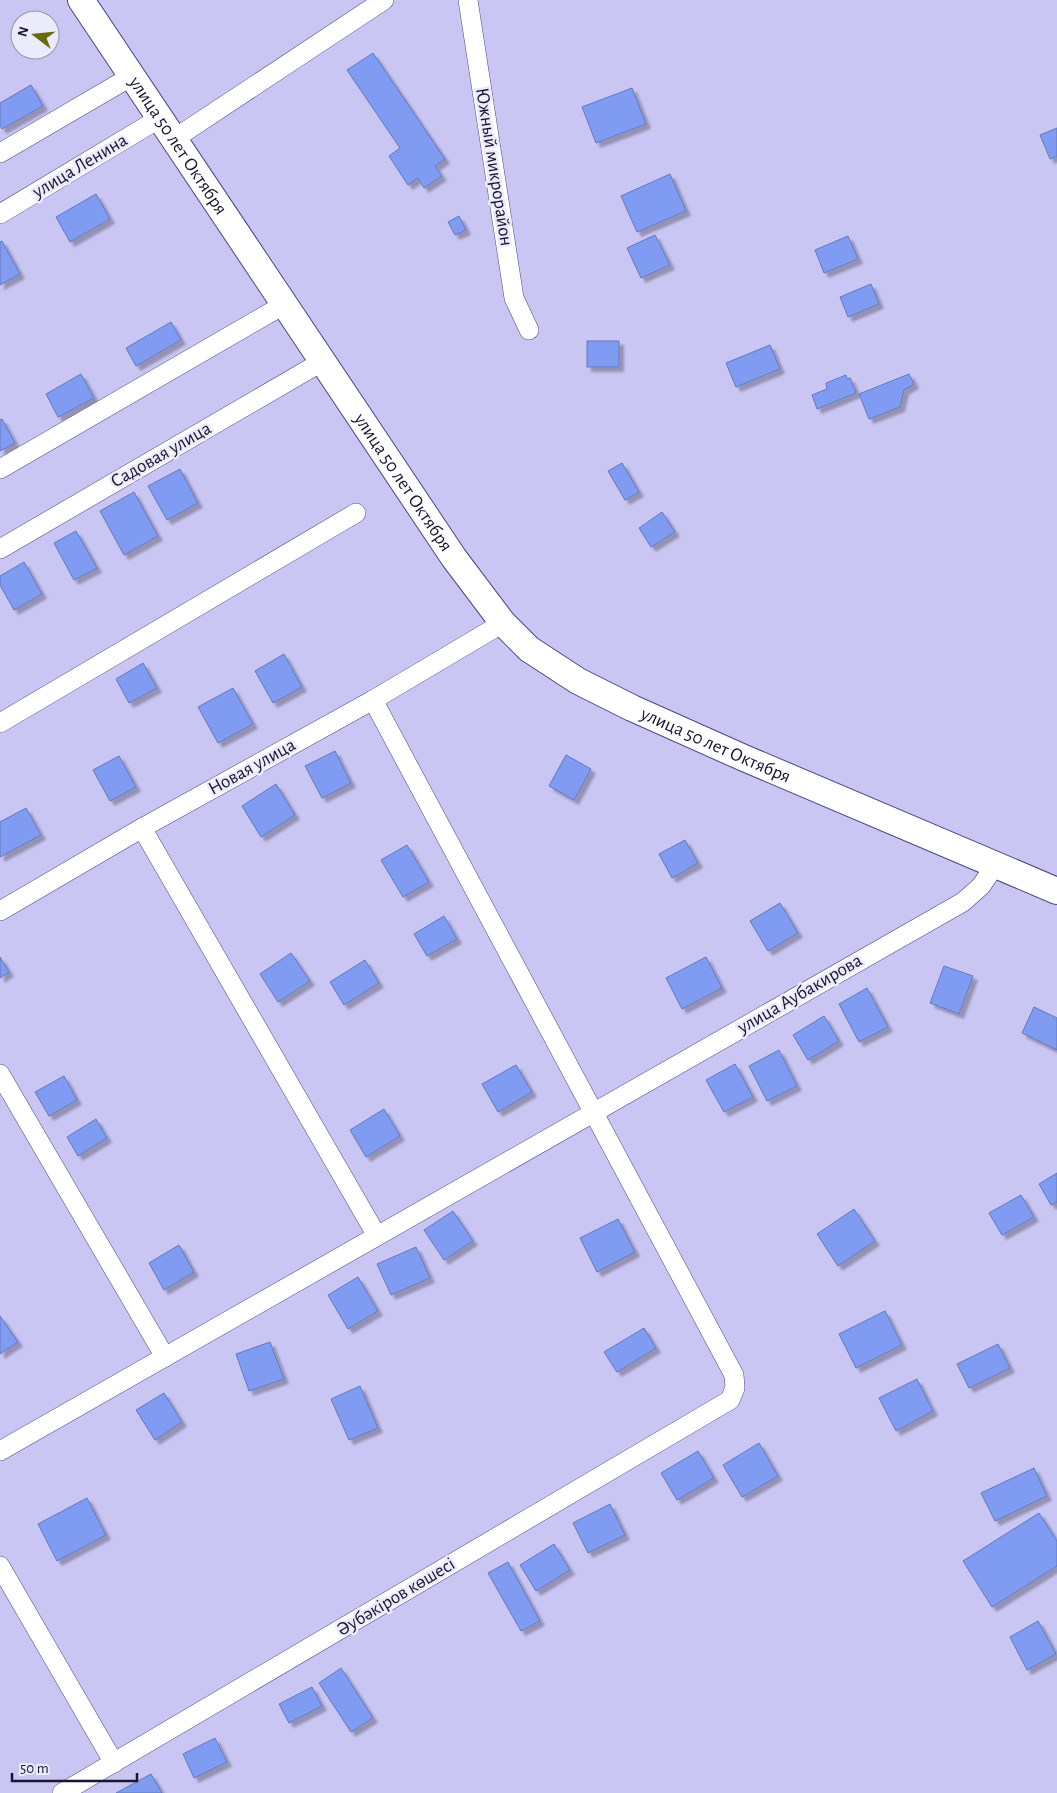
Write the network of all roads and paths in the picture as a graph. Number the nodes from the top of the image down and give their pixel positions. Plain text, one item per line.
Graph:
1 (81, 0) edge
2 (384, 0) edge
3 (468, 0) edge
4 (132, 76) junction
5 (167, 129) junction
6 (0, 153) edge
7 (0, 214) edge
8 (285, 304) junction
9 (529, 330) dead end
10 (322, 361) junction
11 (0, 469) edge
12 (356, 512) dead end
13 (0, 548) edge
14 (503, 623) junction
15 (373, 700) junction
16 (0, 723) edge
17 (142, 828) junction
18 (996, 864) junction
19 (1057, 891) edge
20 (0, 911) edge
21 (0, 1074) edge
22 (594, 1112) junction
23 (377, 1236) junction
24 (165, 1357) junction
25 (0, 1451) edge
26 (0, 1566) edge
27 (114, 1763) junction
28 (62, 1793) edge

1 - 4 main road, улица 50 лет Октября
2 - 5 street, улица Ленина
3 - 9 street, Южный микрорайон
4 - 5 main road, улица 50 лет Октября
4 - 6 street
5 - 7 street, улица Ленина
5 - 8 main road, улица 50 лет Октября
8 - 10 main road, улица 50 лет Октября
8 - 11 street
10 - 13 street, Садовая улица
10 - 14 main road, улица 50 лет Октября
12 - 16 street
14 - 15 street, Новая улица
14 - 18 main road, улица 50 лет Октября
15 - 17 street, Новая улица
15 - 22 street
17 - 20 street, Новая улица
17 - 23 street
18 - 19 main road, улица 50 лет Октября
18 - 22 street, улица Аубакирова
21 - 24 street
22 - 23 street, улица Аубакирова
22 - 27 street, Әубәкіров көшесі
23 - 24 street, улица Аубакирова
24 - 25 street, улица Аубакирова
26 - 27 street
27 - 28 street, Әубәкіров көшесі

